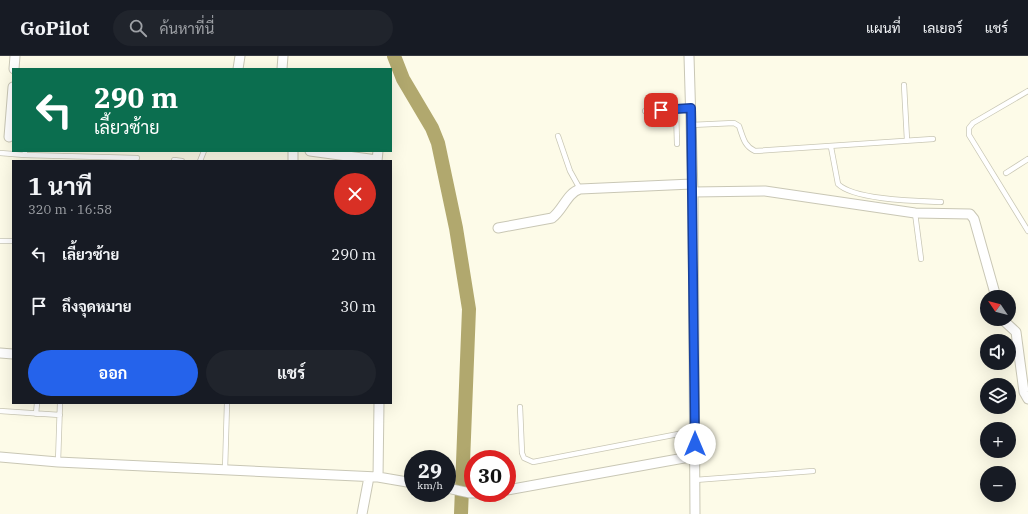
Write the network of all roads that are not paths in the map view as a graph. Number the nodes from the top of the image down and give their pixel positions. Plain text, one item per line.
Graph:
1 (15, 56) edge
2 (240, 56) edge
3 (283, 56) edge
4 (689, 56) edge
5 (14, 68) edge
6 (238, 68) edge
7 (282, 68) edge
8 (904, 85) dead end
9 (1028, 91) edge
10 (12, 95) edge
11 (691, 108) junction
12 (676, 109) junction
13 (645, 112) dead end
14 (691, 125) junction
15 (558, 136) dead end
16 (7, 137) edge
17 (933, 139) dead end
18 (907, 140) junction
19 (677, 144) dead end
20 (831, 147) junction
21 (316, 152) edge
22 (0, 153) edge
23 (25, 153) edge
24 (336, 155) edge
25 (377, 157) edge
26 (137, 158) dead end
27 (1028, 159) edge
28 (1006, 173) dead end
29 (693, 188) junction
30 (580, 189) junction
31 (941, 202) dead end
32 (915, 213) junction
33 (498, 228) dead end
34 (1028, 231) edge
35 (0, 241) edge
36 (12, 241) edge
37 (921, 259) dead end
38 (994, 290) edge
39 (1010, 326) edge
40 (0, 353) edge
41 (12, 354) edge
42 (1028, 399) edge
43 (37, 404) edge
44 (60, 404) edge
45 (227, 404) edge
46 (379, 404) edge
47 (520, 407) dead end
48 (0, 410) edge
49 (36, 414) junction
50 (60, 415) junction
51 (694, 431) junction
52 (695, 456) junction
53 (0, 457) edge
54 (58, 462) junction
55 (225, 470) junction
56 (813, 471) dead end
57 (373, 477) junction
58 (695, 480) junction
59 (404, 482) edge
60 (516, 488) edge
61 (362, 514) edge
62 (695, 514) edge

1 - 5 street
2 - 6 street
3 - 7 street
4 - 11 street
8 - 18 lane
9 - 34 lane
10 - 16 street
11 - 12 lane
11 - 14 street
12 - 13 lane
12 - 19 lane
14 - 20 lane
14 - 29 street
15 - 30 lane
17 - 18 lane
18 - 20 lane
20 - 31 lane
21 - 24 street
22 - 23 lane
23 - 26 lane
24 - 25 street
27 - 28 lane
29 - 30 street
29 - 32 street
29 - 51 street
30 - 33 street
32 - 37 lane
32 - 38 street
35 - 36 lane
39 - 42 street
40 - 41 street
43 - 49 lane
44 - 50 lane
45 - 55 lane
46 - 57 street
47 - 51 lane
48 - 49 lane
49 - 50 lane
50 - 54 lane
51 - 52 street
52 - 58 street
52 - 60 street
53 - 54 street
54 - 55 street
55 - 57 street
56 - 58 lane
57 - 59 street
57 - 61 street
58 - 62 street

